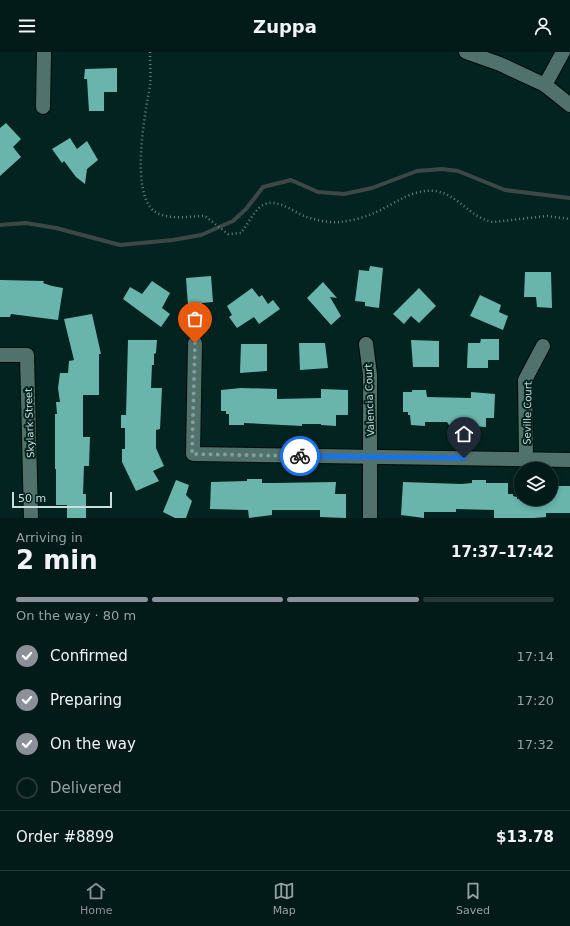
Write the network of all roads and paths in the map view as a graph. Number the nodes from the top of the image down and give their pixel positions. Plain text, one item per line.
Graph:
1 (44, 52) edge
2 (150, 52) edge
3 (466, 52) edge
4 (564, 52) edge
5 (545, 85) junction
6 (570, 105) edge
7 (43, 107) dead end
8 (570, 219) edge
9 (195, 343) dead end
10 (366, 344) dead end
11 (544, 346) dead end
12 (0, 355) edge
13 (370, 457) junction
14 (526, 459) junction
15 (570, 460) edge
16 (31, 518) edge
17 (370, 518) edge

1 - 7 street
2 - 8 path
3 - 5 street
4 - 5 street
5 - 6 street
9 - 13 street
10 - 13 street, Valencia Court
11 - 14 street, Seville Court
12 - 16 street, Skylark Street
13 - 14 street
13 - 17 street, Valencia Court
14 - 15 street

